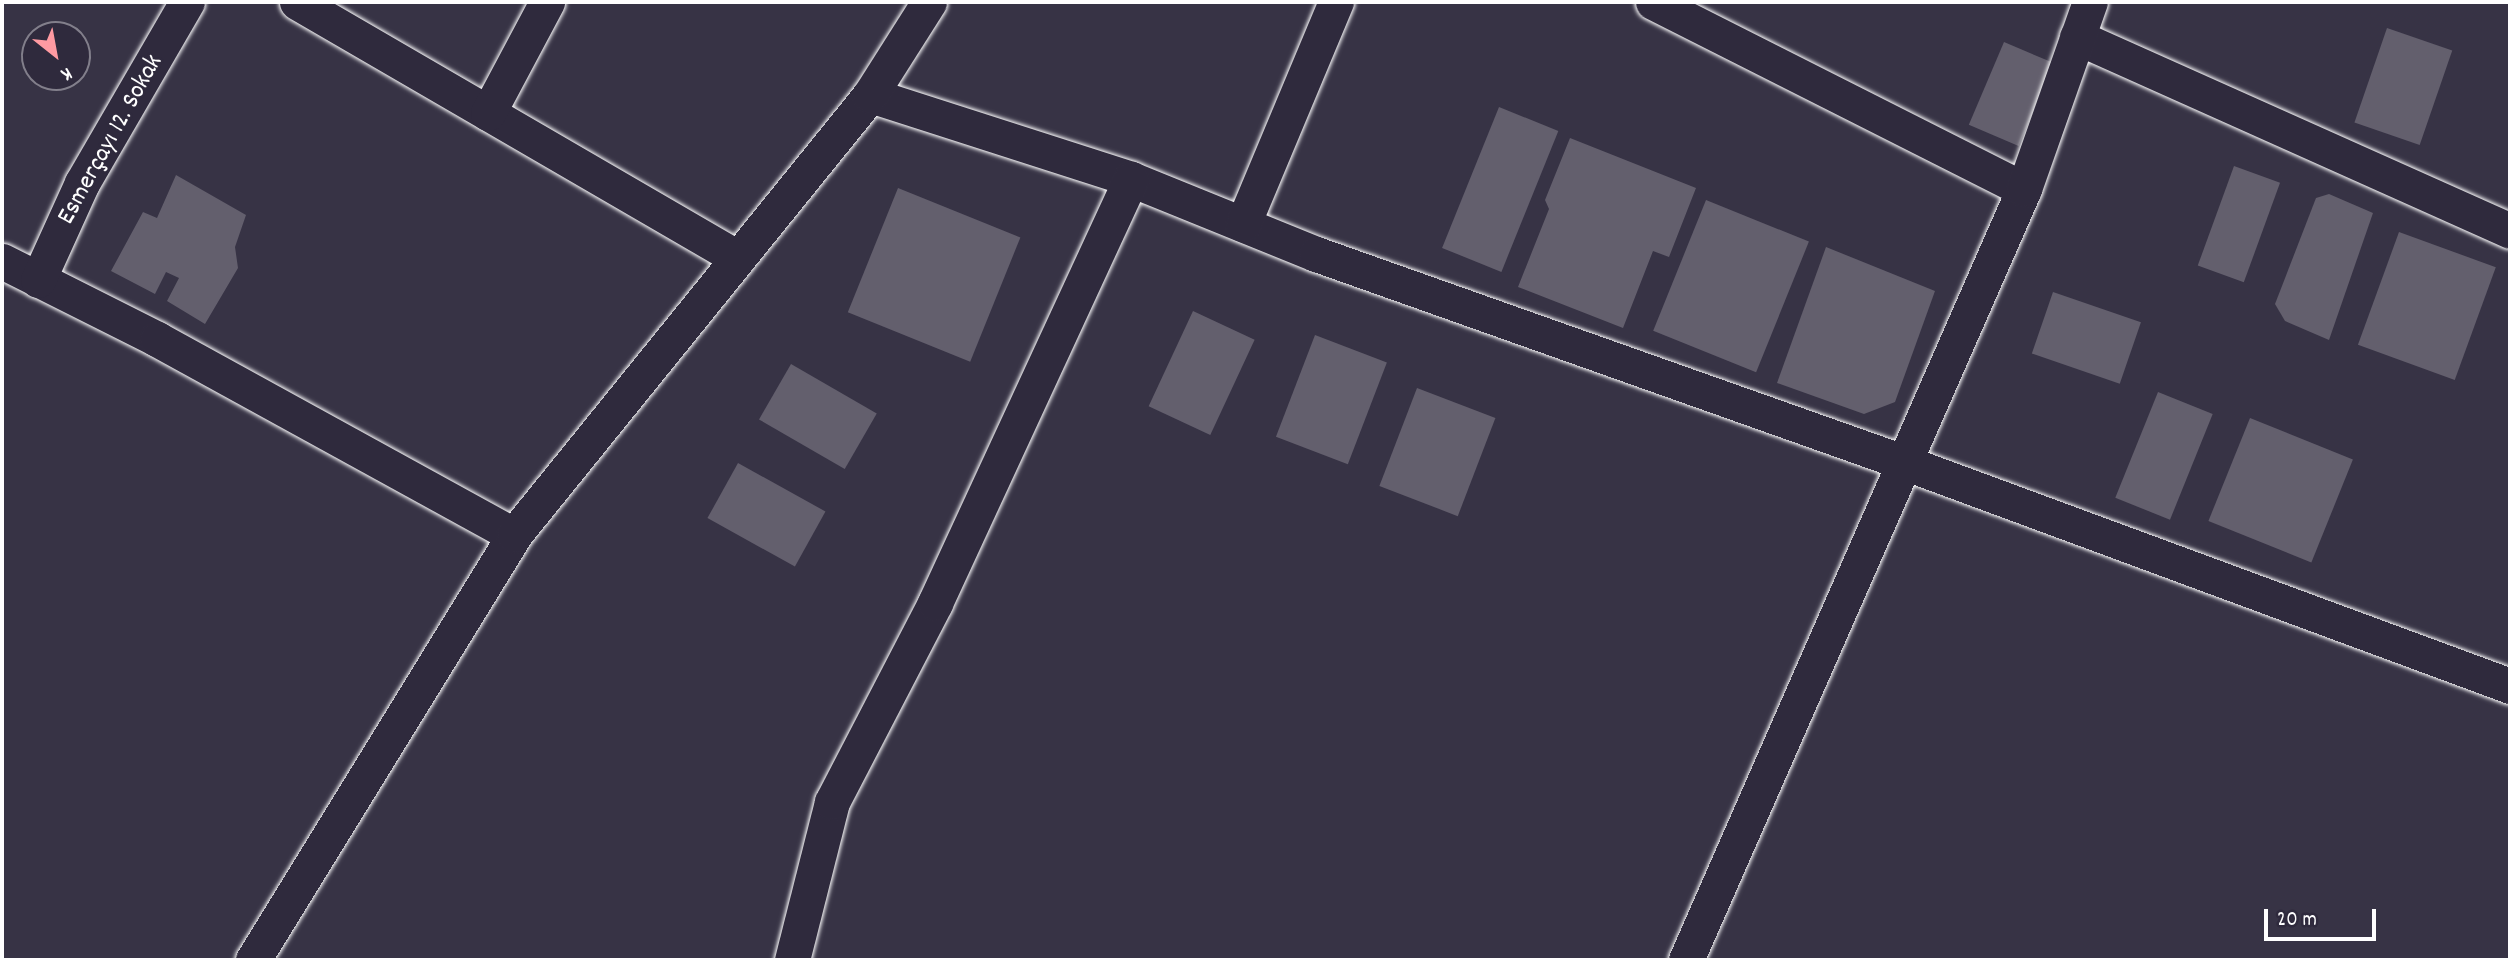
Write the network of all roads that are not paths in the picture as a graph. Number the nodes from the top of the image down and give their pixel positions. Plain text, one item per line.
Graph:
1 (187, 2) edge
2 (297, 2) edge
3 (547, 2) edge
4 (929, 2) edge
5 (1336, 2) edge
6 (1653, 2) edge
7 (2090, 2) edge
8 (2077, 37) junction
9 (870, 95) junction
10 (488, 113) junction
11 (1131, 179) junction
12 (2024, 189) junction
13 (1243, 224) junction
14 (2510, 231) edge
15 (738, 258) junction
16 (2, 261) edge
17 (38, 279) junction
18 (1906, 463) junction
19 (513, 535) junction
20 (2510, 686) edge
21 (253, 960) edge
22 (793, 960) edge
23 (1686, 960) edge

1 - 17 street, Esmerçayı 12. Sokak
2 - 10 street
3 - 10 street
4 - 9 street
5 - 13 street
6 - 12 street
7 - 8 street
8 - 12 street
8 - 14 street
9 - 11 street
9 - 15 street
10 - 15 street
11 - 13 street
11 - 22 street
12 - 18 street
13 - 18 street
15 - 19 street
16 - 17 street
17 - 19 street
18 - 20 street
18 - 23 street
19 - 21 street

